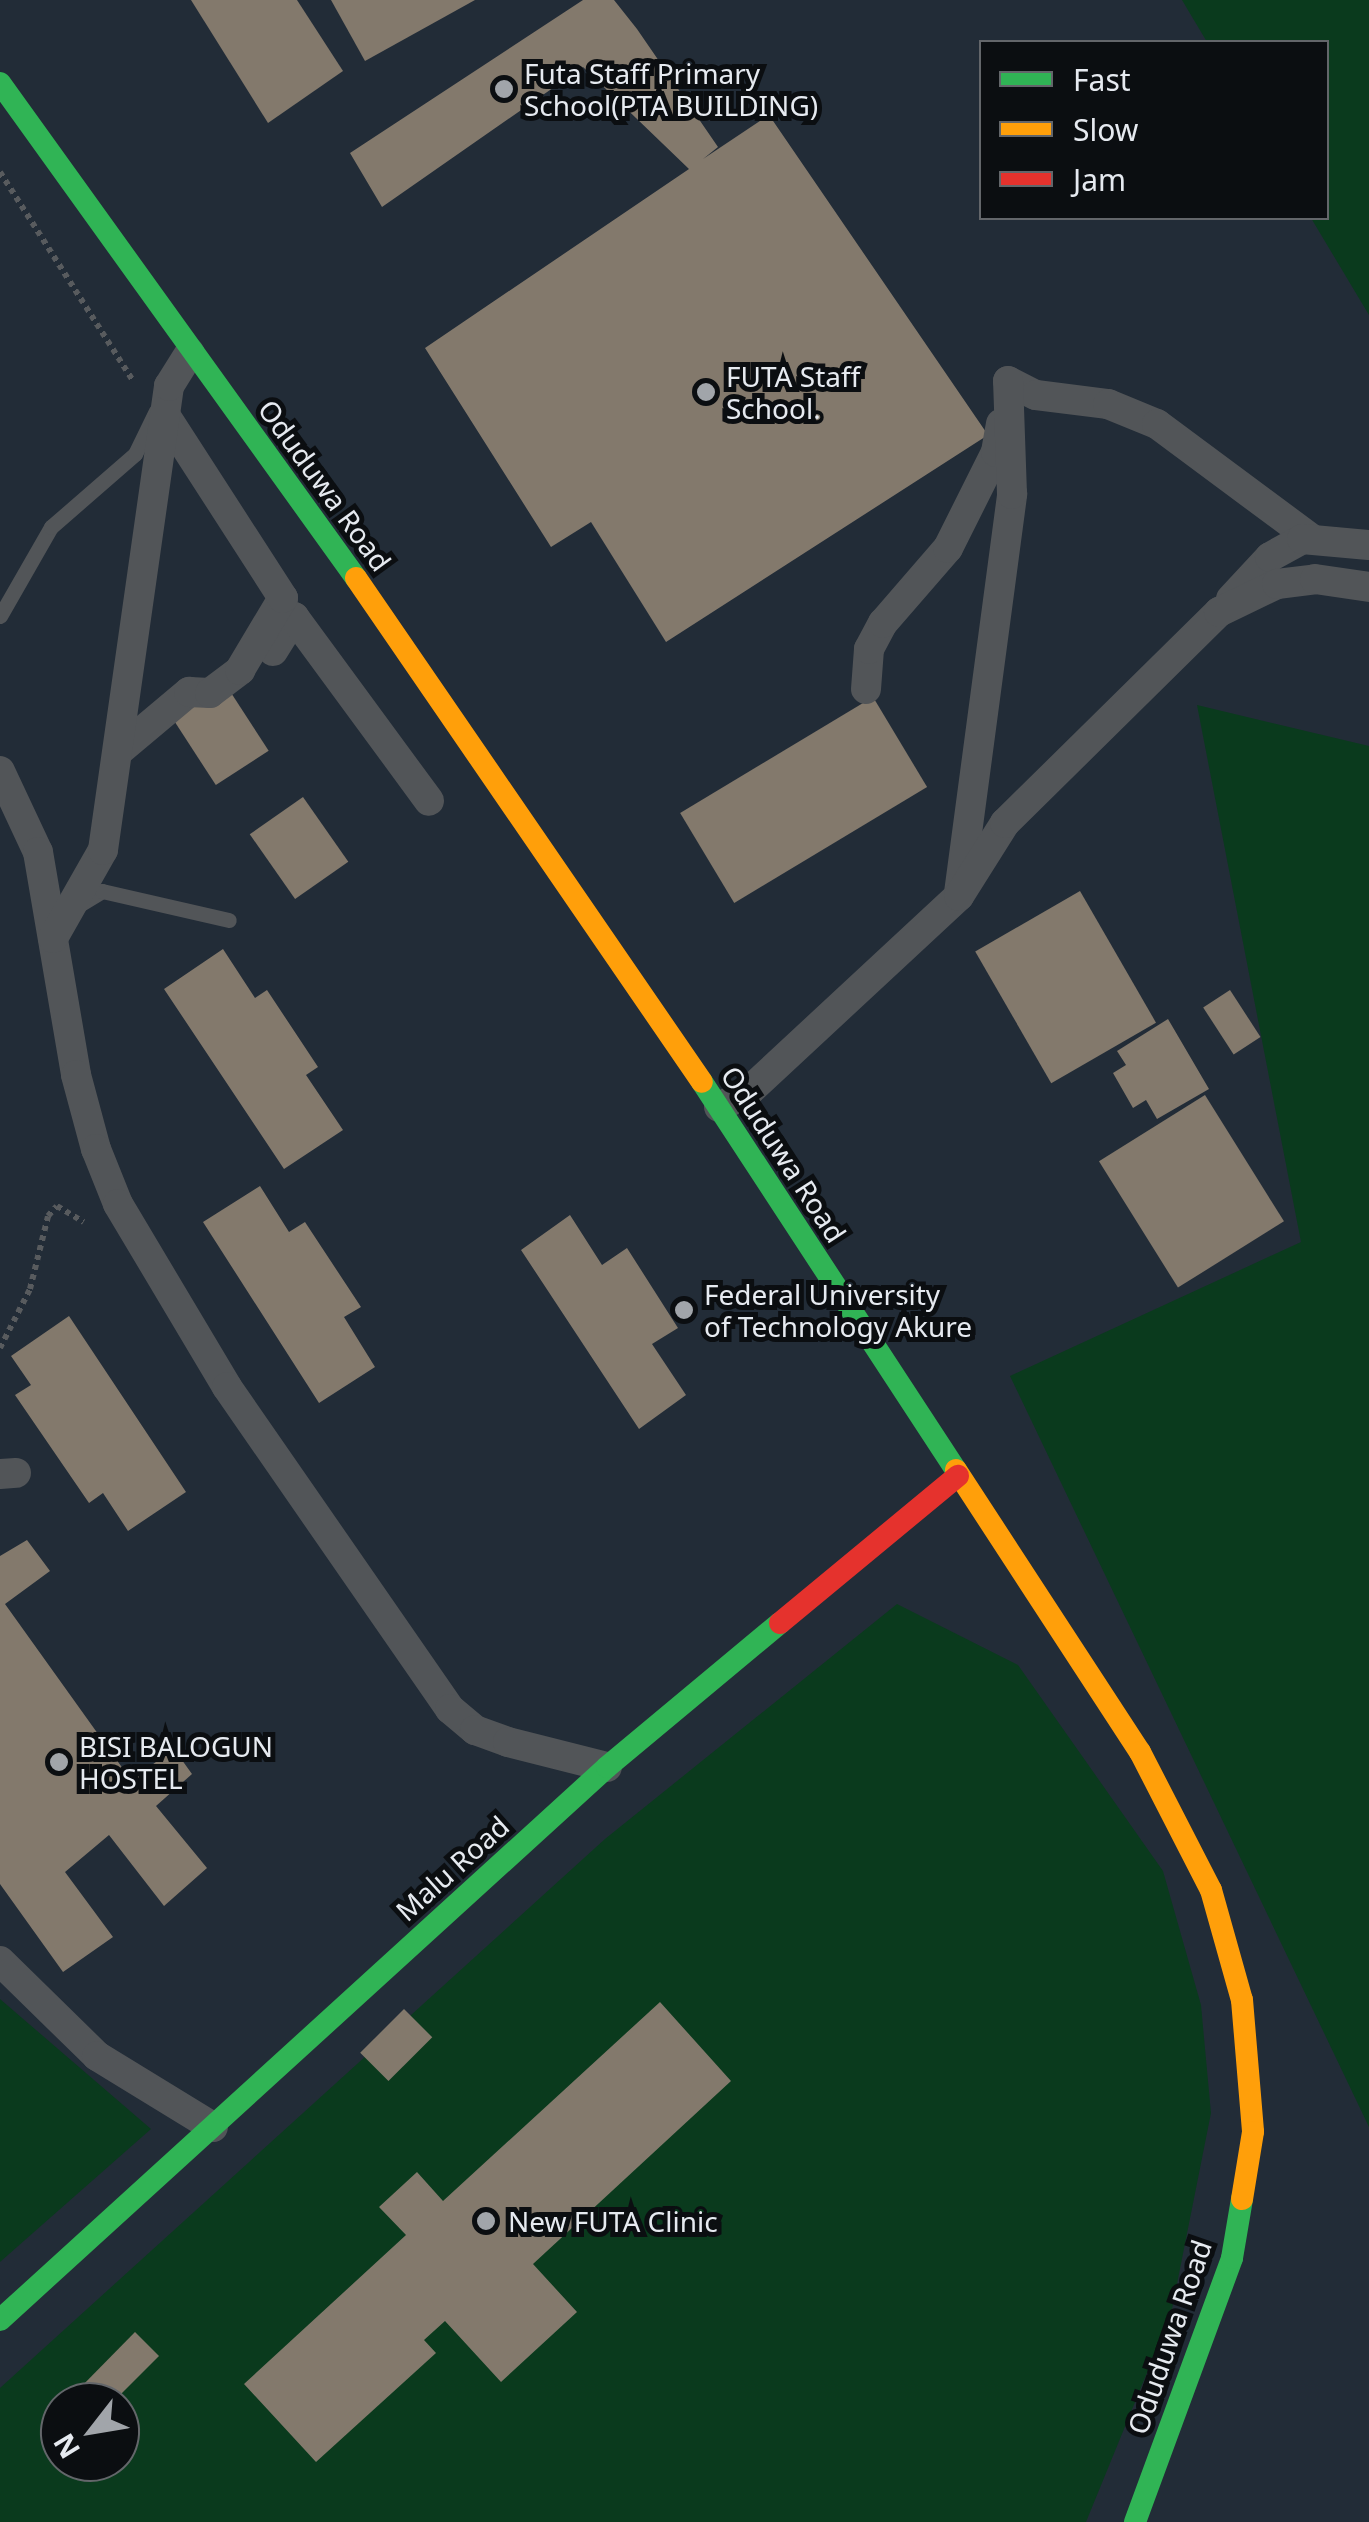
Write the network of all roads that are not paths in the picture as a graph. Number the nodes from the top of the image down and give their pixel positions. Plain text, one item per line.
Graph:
1 (0, 83) edge
2 (190, 353) junction
3 (1008, 381) junction
4 (167, 400) junction
5 (1312, 539) junction
6 (1369, 545) edge
7 (1369, 588) edge
8 (1219, 612) junction
9 (0, 616) edge
10 (240, 670) junction
11 (866, 689) dead end
12 (121, 749) junction
13 (0, 772) edge
14 (428, 802) dead end
15 (959, 896) junction
16 (71, 910) junction
17 (229, 920) dead end
18 (53, 938) junction
19 (719, 1107) junction
20 (958, 1476) junction
21 (607, 1767) junction
22 (0, 1961) edge
23 (213, 2127) junction
24 (0, 2320) edge
25 (1134, 2522) edge

1 - 2 street, Oduduwa Road
2 - 4 street
2 - 19 street, Oduduwa Road
3 - 5 street
3 - 11 street
3 - 15 street
4 - 9 lane
4 - 10 street
4 - 12 street
5 - 6 street
5 - 8 street
7 - 8 street
8 - 15 street
10 - 12 street
10 - 14 street
12 - 16 street
13 - 18 street
15 - 19 street
16 - 17 lane
16 - 18 street
18 - 21 street
19 - 20 street, Oduduwa Road
20 - 21 street, Malu Road
20 - 25 street, Oduduwa Road
21 - 23 street, Malu Road
22 - 23 street
23 - 24 street, Malu Road

